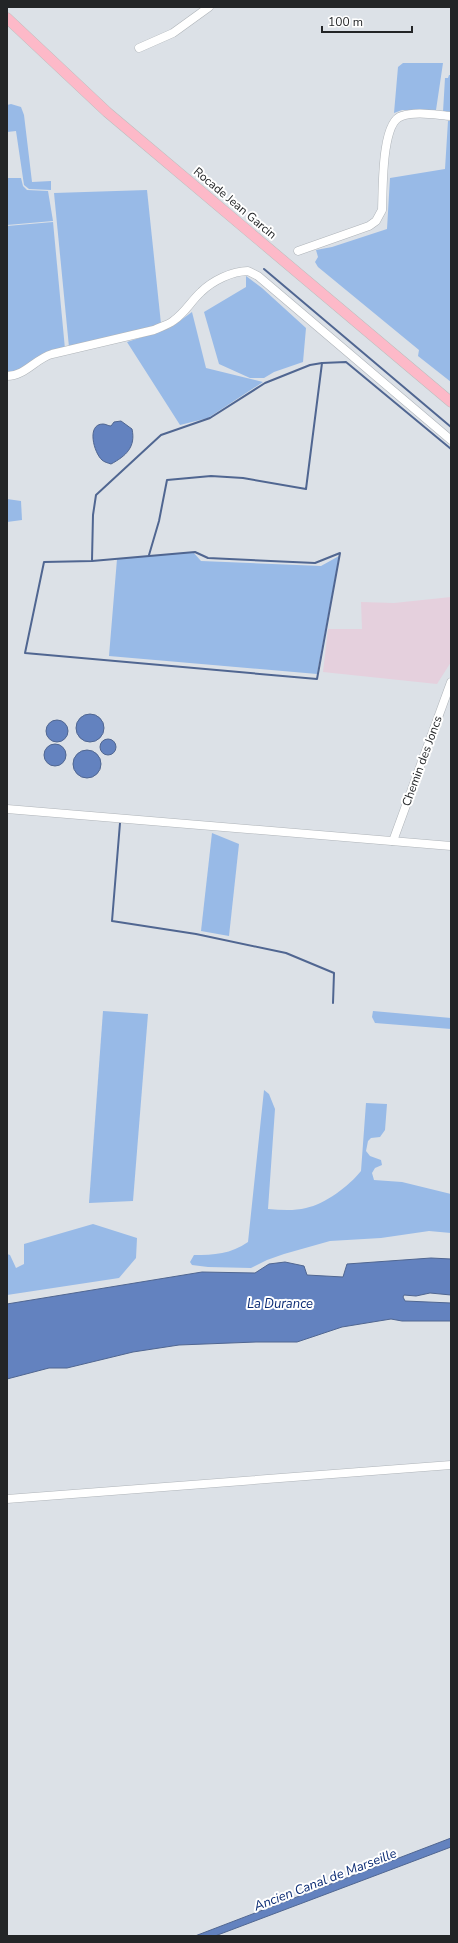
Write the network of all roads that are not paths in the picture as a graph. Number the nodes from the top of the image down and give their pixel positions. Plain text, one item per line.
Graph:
1 (209, 7) edge
2 (7, 18) edge
3 (139, 48) dead end
4 (451, 116) edge
5 (298, 251) dead end
6 (7, 376) edge
7 (451, 402) edge
8 (451, 440) edge
9 (451, 682) edge
10 (7, 809) edge
11 (392, 841) junction
12 (451, 846) edge
13 (451, 1465) edge
14 (7, 1499) edge

1 - 3 street
2 - 7 main road, Rocade Jean Garcin
4 - 5 street
6 - 8 street
9 - 11 street, Chemin des Joncs
10 - 11 street
11 - 12 street
13 - 14 street

